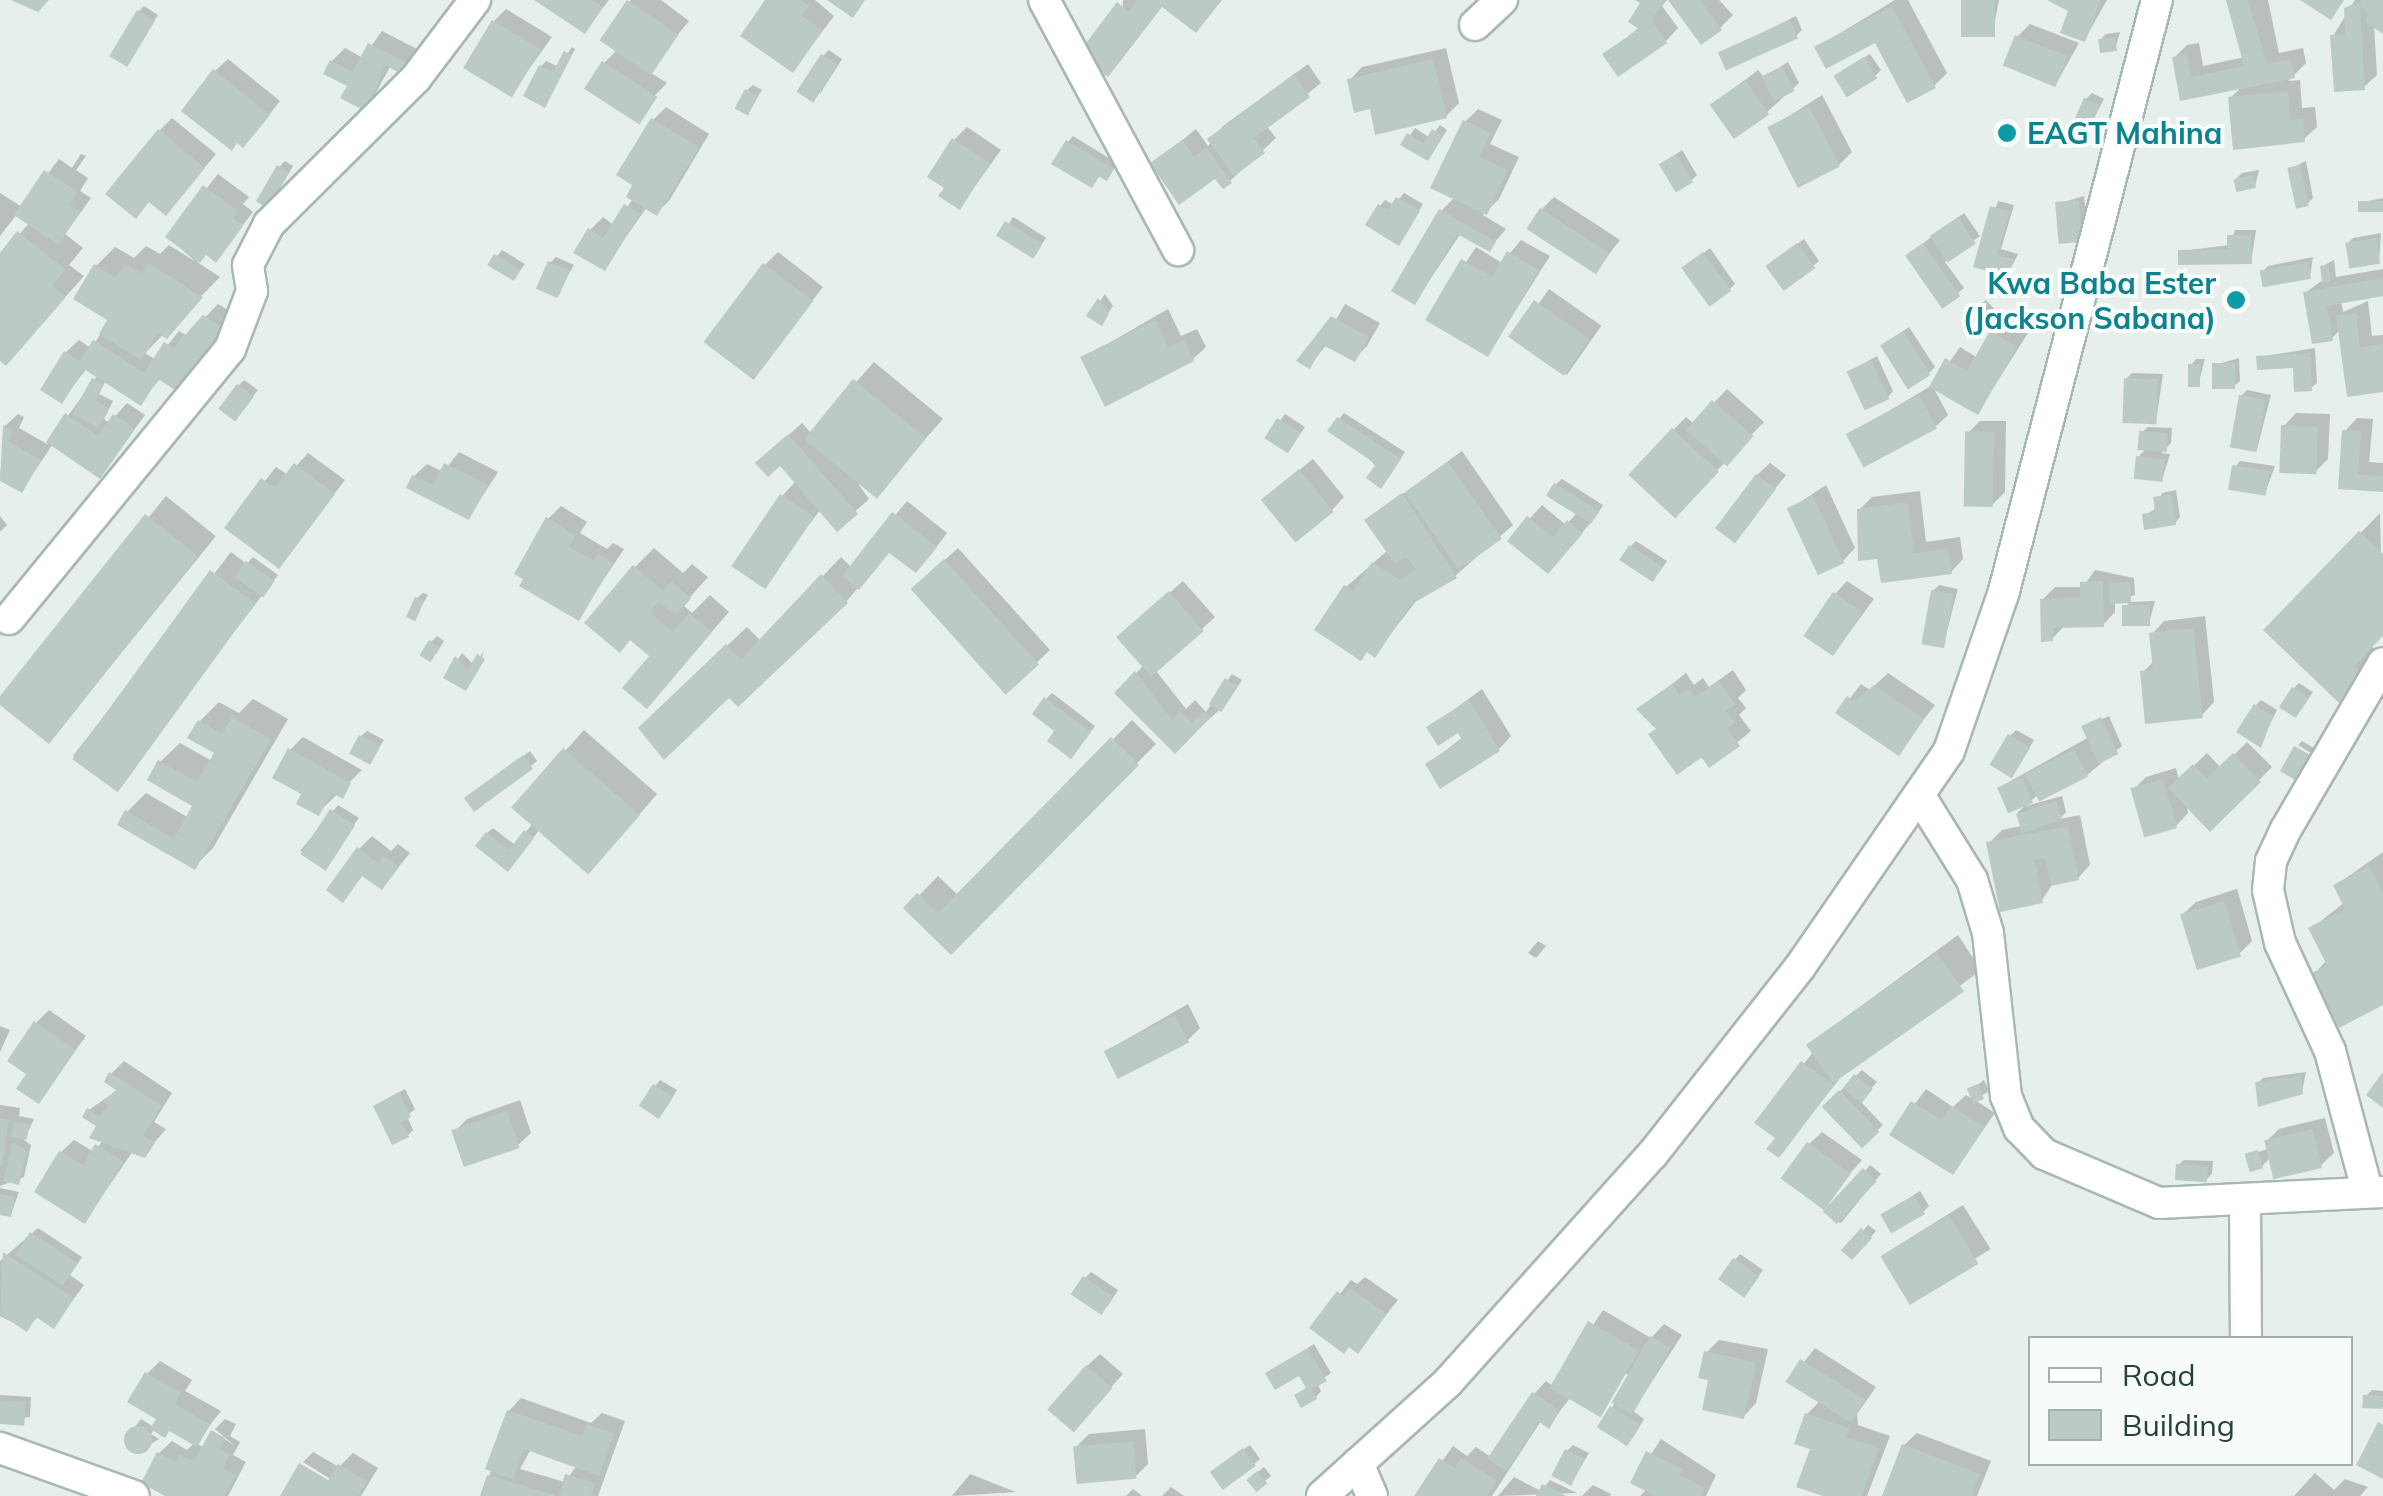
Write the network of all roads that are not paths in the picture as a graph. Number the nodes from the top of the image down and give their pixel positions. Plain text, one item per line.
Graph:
1 (475, 0) edge
2 (1044, 0) edge
3 (1502, 0) edge
4 (2157, 0) edge
5 (1475, 24) dead end
6 (1178, 250) dead end
7 (9, 618) dead end
8 (2383, 663) edge
9 (1921, 798) junction
10 (2375, 1191) edge
11 (2245, 1200) junction
12 (2246, 1336) edge
13 (0, 1448) edge
14 (1358, 1463) junction
15 (134, 1496) edge
16 (1322, 1496) edge
17 (1372, 1496) edge

1 - 7 street
2 - 6 street
3 - 5 street
4 - 9 street
8 - 10 street
9 - 11 street
9 - 14 street
10 - 11 street
11 - 12 street
13 - 15 street
14 - 16 street
14 - 17 street

